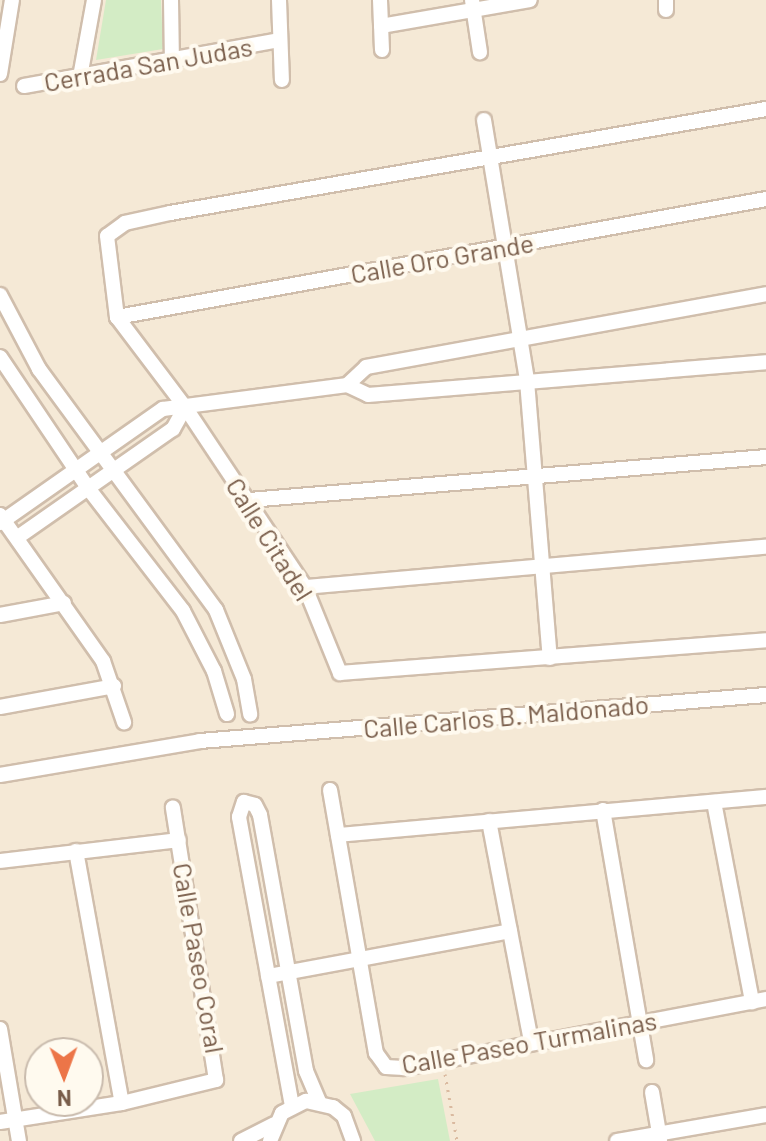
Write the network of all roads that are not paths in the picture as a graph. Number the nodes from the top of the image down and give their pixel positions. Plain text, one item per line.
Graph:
1 (12, 0) edge
2 (94, 0) edge
3 (171, 0) edge
4 (279, 0) edge
5 (380, 0) edge
6 (530, 0) edge
7 (472, 5) edge
8 (381, 26) junction
9 (279, 40) junction
10 (382, 50) dead end
11 (480, 52) dead end
12 (172, 61) junction
13 (0, 74) edge
14 (80, 77) junction
15 (282, 80) dead end
16 (24, 86) dead end
17 (766, 109) edge
18 (484, 120) dead end
19 (490, 159) junction
20 (766, 199) edge
21 (505, 246) junction
22 (766, 294) edge
23 (0, 295) edge
24 (117, 317) junction
25 (520, 337) junction
26 (0, 357) edge
27 (766, 362) edge
28 (527, 381) junction
29 (347, 385) junction
30 (185, 407) junction
31 (99, 453) junction
32 (766, 457) edge
33 (76, 469) junction
34 (111, 471) junction
35 (538, 475) junction
36 (88, 488) junction
37 (249, 500) junction
38 (2, 520) edge
39 (18, 537) junction
40 (766, 547) edge
41 (543, 565) junction
42 (305, 587) junction
43 (64, 603) junction
44 (0, 615) edge
45 (766, 640) edge
46 (550, 658) junction
47 (114, 686) junction
48 (766, 695) edge
49 (0, 707) edge
50 (227, 714) dead end
51 (250, 714) dead end
52 (124, 722) dead end
53 (0, 775) edge
54 (330, 790) dead end
55 (766, 797) edge
56 (714, 802) junction
57 (173, 807) dead end
58 (603, 810) junction
59 (489, 821) junction
60 (338, 835) junction
61 (179, 840) junction
62 (76, 851) junction
63 (0, 861) edge
64 (510, 931) junction
65 (357, 958) junction
66 (289, 971) junction
67 (268, 976) junction
68 (759, 1000) edge
69 (641, 1022) junction
70 (0, 1029) edge
71 (531, 1042) junction
72 (646, 1060) dead end
73 (652, 1092) dead end
74 (319, 1102) junction
75 (122, 1103) junction
76 (292, 1106) junction
77 (766, 1115) edge
78 (7, 1121) edge
79 (274, 1124) junction
80 (660, 1137) edge
81 (19, 1141) edge
82 (241, 1141) edge
83 (270, 1141) edge
84 (353, 1141) edge
85 (617, 1141) edge

1 - 13 street
2 - 14 street
3 - 12 street
4 - 9 street, Cerrada San Judas
5 - 8 street
6 - 7 street
7 - 8 street
7 - 11 street
8 - 10 street
9 - 12 street, Cerrada San Judas
9 - 15 street
12 - 14 street, Cerrada San Judas
14 - 16 street, Cerrada San Judas
17 - 19 street
18 - 19 street
19 - 21 street
19 - 24 street, Calle Citadel
20 - 21 street, Calle Oro Grande
21 - 24 street, Calle Oro Grande
21 - 25 street
22 - 25 street
23 - 31 street
24 - 30 street, Calle Citadel
25 - 28 street
25 - 29 street
26 - 33 street
27 - 28 street
28 - 29 street
28 - 35 street
29 - 30 street
30 - 31 street
30 - 34 street
30 - 37 street, Calle Citadel
31 - 33 street
31 - 34 street
32 - 35 street
33 - 36 street
33 - 38 street
34 - 36 street
34 - 51 street
35 - 37 street
35 - 41 street
36 - 39 street
36 - 50 street
37 - 42 street, Calle Citadel
38 - 39 street
39 - 43 street
40 - 41 street
41 - 42 street
41 - 46 street
42 - 46 street, Calle Citadel
43 - 44 street
43 - 47 street
45 - 46 street
47 - 49 street
47 - 52 street
48 - 53 street, Calle Carlos B. Maldonado
54 - 60 street, Calle Paseo Turmalinas
55 - 56 street
56 - 58 street
56 - 68 street
57 - 61 street, Calle Paseo Coral
58 - 59 street
58 - 69 street
59 - 60 street
59 - 64 street
60 - 65 street, Calle Paseo Turmalinas
61 - 62 street
61 - 75 street, Calle Paseo Coral
62 - 63 street
62 - 75 street
64 - 65 street
64 - 71 street
65 - 66 street
65 - 71 street, Calle Paseo Turmalinas
66 - 67 street
66 - 67 street
66 - 74 street
67 - 76 street
68 - 69 street, Calle Paseo Turmalinas
69 - 71 street, Calle Paseo Turmalinas
69 - 72 street
70 - 78 street
73 - 80 street
74 - 76 street
74 - 84 street
75 - 78 street, Calle Paseo Coral
76 - 79 street
77 - 80 street
78 - 81 street
79 - 82 street
79 - 83 street
80 - 85 street

